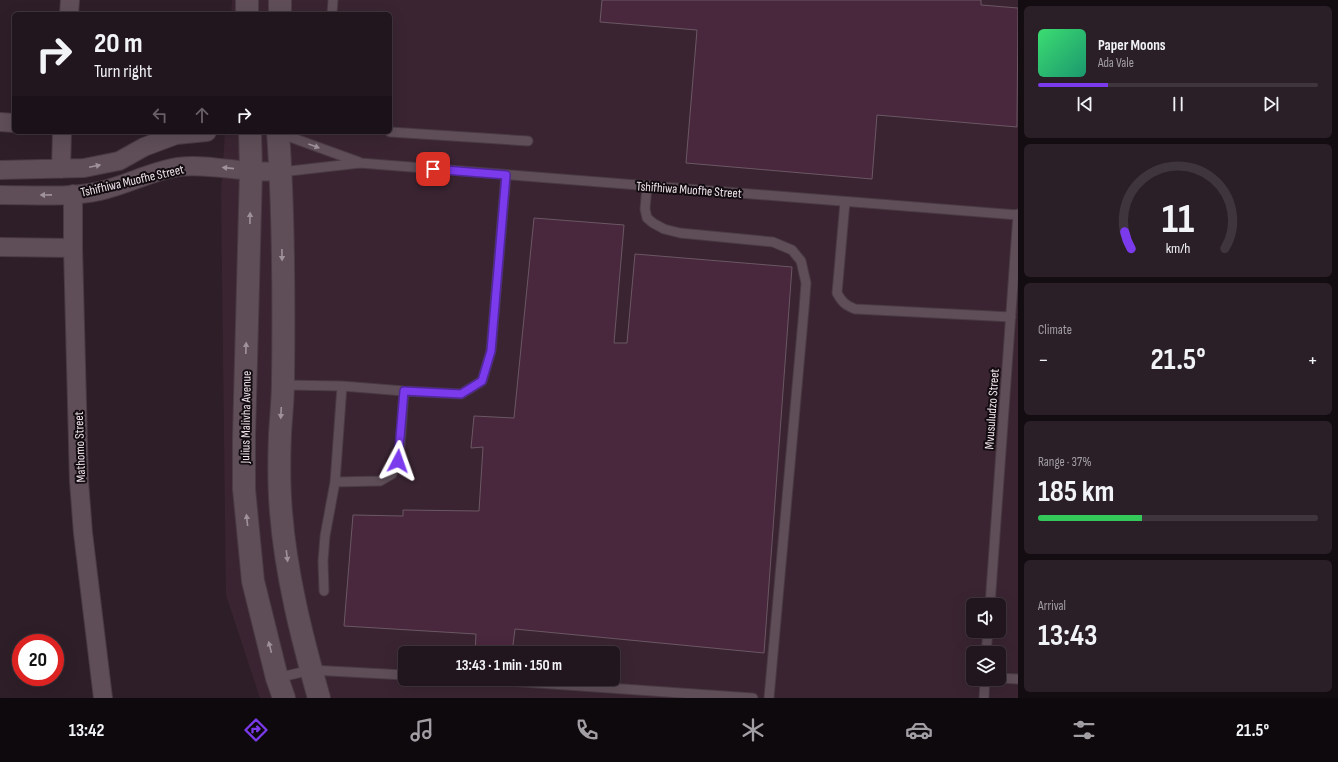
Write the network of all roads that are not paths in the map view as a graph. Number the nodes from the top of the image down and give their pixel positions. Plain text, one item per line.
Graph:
1 (70, 0) edge
2 (247, 0) edge
3 (280, 0) edge
4 (333, 0) edge
5 (69, 12) edge
6 (246, 12) edge
7 (280, 12) edge
8 (332, 12) edge
9 (0, 122) edge
10 (12, 123) edge
11 (392, 132) edge
12 (62, 134) edge
13 (187, 134) edge
14 (250, 134) edge
15 (278, 134) edge
16 (283, 134) edge
17 (528, 141) dead end
18 (360, 163) junction
19 (62, 169) junction
20 (0, 170) edge
21 (251, 171) junction
22 (281, 172) junction
23 (506, 175) junction
24 (647, 186) junction
25 (73, 194) junction
26 (0, 195) edge
27 (845, 202) junction
28 (1018, 215) edge
29 (0, 247) edge
30 (73, 248) junction
31 (1010, 317) junction
32 (283, 385) junction
33 (342, 386) junction
34 (404, 391) junction
35 (335, 482) junction
36 (324, 591) dead end
37 (990, 598) edge
38 (311, 670) junction
39 (398, 675) edge
40 (1006, 678) edge
41 (1018, 679) edge
42 (579, 686) edge
43 (985, 686) edge
44 (281, 688) edge
45 (103, 698) edge
46 (319, 698) edge
47 (753, 698) edge
48 (769, 698) edge
49 (984, 698) edge

1 - 5 street
2 - 6 street
3 - 7 street
4 - 8 lane
9 - 10 street
11 - 17 lane
12 - 19 street
19 -> 13 street, Tshifhiwa Muofhe Street
14 - 21 street, Julius Malivha Avenue
15 - 22 street
16 -> 18 lane, Tshifhiwa Muofhe Street
18 - 22 lane, Tshifhiwa Muofhe Street
18 - 23 lane, Tshifhiwa Muofhe Street
19 - 20 street, Tshifhiwa Muofhe Street
21 - 22 street, Tshifhiwa Muofhe Street
21 -> 25 street, Tshifhiwa Muofhe Street
44 -> 21 street, Julius Malivha Avenue
22 -> 32 street
23 - 24 lane, Tshifhiwa Muofhe Street
23 - 34 lane
24 - 27 lane, Tshifhiwa Muofhe Street
24 - 48 lane
25 -> 26 street, Tshifhiwa Muofhe Street
25 - 30 street, Mathomo Street
27 - 28 lane, Tshifhiwa Muofhe Street
27 - 31 lane
28 - 31 lane, Mvusuludzo Street
29 - 30 street
30 - 45 street, Mathomo Street
31 - 37 lane, Mvusuludzo Street
32 - 33 lane
32 -> 38 street
33 - 34 lane
33 - 35 lane
34 - 35 lane
35 - 36 lane
38 - 39 lane
38 - 44 lane
38 - 46 street
40 - 41 lane
42 - 47 lane
43 - 49 lane

